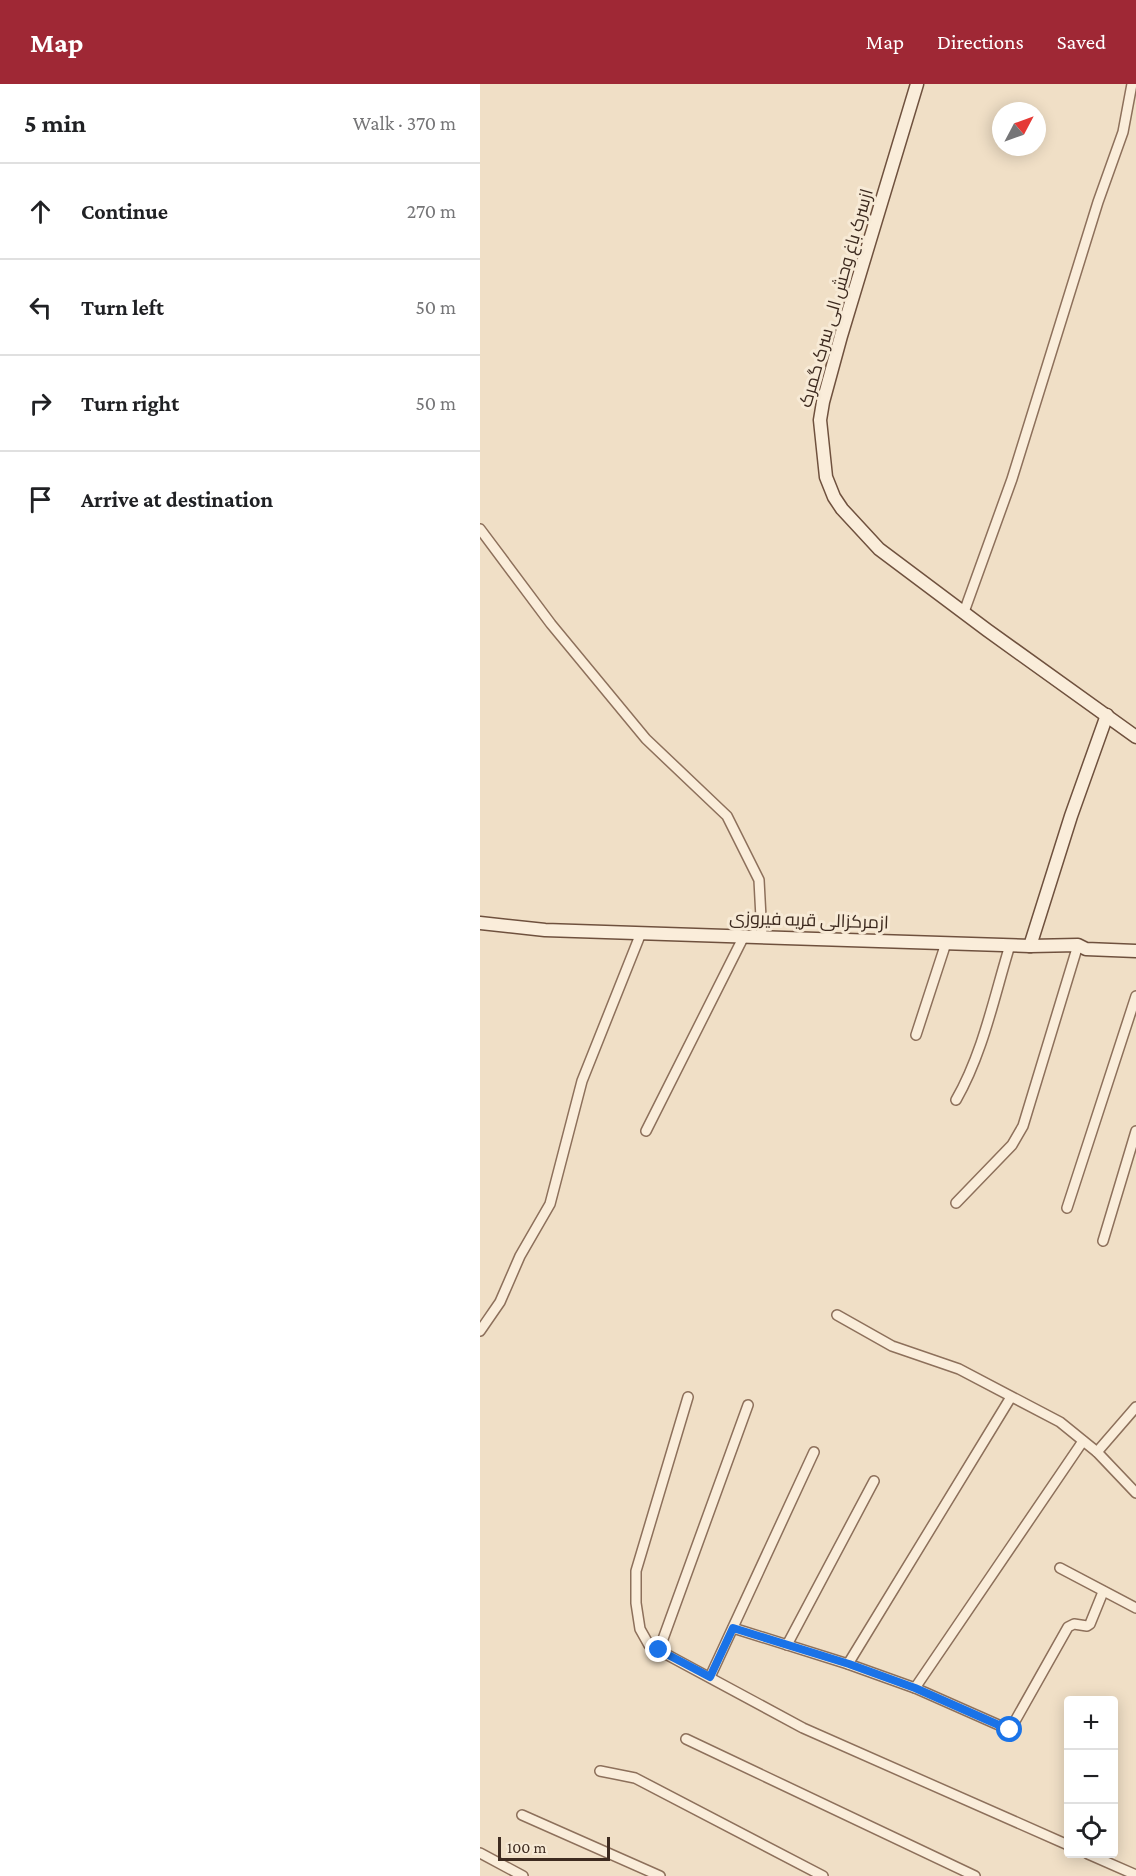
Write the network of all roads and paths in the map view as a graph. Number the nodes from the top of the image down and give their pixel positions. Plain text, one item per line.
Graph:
1 (917, 84) edge
2 (1132, 84) edge
3 (480, 529) edge
4 (964, 612) junction
5 (1107, 715) junction
6 (1136, 736) edge
7 (480, 923) edge
8 (641, 933) junction
9 (744, 936) junction
10 (762, 937) junction
11 (946, 943) junction
12 (1010, 945) junction
13 (1078, 945) junction
14 (1030, 946) junction
15 (1136, 951) edge
16 (1136, 996) edge
17 (916, 1035) dead end
18 (956, 1100) dead end
19 (646, 1131) dead end
20 (1136, 1131) edge
21 (956, 1203) dead end
22 (1067, 1208) dead end
23 (1102, 1241) dead end
24 (837, 1315) dead end
25 (480, 1331) edge
26 (688, 1397) dead end
27 (1011, 1397) junction
28 (748, 1405) dead end
29 (1136, 1407) edge
30 (1083, 1442) junction
31 (814, 1452) dead end
32 (1097, 1452) junction
33 (874, 1481) dead end
34 (1136, 1493) edge
35 (1060, 1568) dead end
36 (1103, 1592) junction
37 (1136, 1608) edge
38 (733, 1628) junction
39 (787, 1645) junction
40 (659, 1650) junction
41 (849, 1664) junction
42 (710, 1677) junction
43 (915, 1688) junction
44 (686, 1739) dead end
45 (600, 1771) dead end
46 (522, 1815) dead end
47 (1064, 1843) edge
48 (480, 1853) edge
49 (1097, 1858) edge
50 (1136, 1875) edge
51 (523, 1876) edge
52 (660, 1876) edge
53 (823, 1876) edge
54 (975, 1876) edge

1 - 4 main road, ازسرک باغ وحش الی سرک گمرک
2 - 4 street
3 - 10 street
4 - 5 main road, ازسرک باغ وحش الی سرک گمرک
5 - 6 main road, ازسرک باغ وحش الی سرک گمرک
5 - 14 main road
7 - 8 main road, ازمرکزالی قریه فیروزی
8 - 9 main road, ازمرکزالی قریه فیروزی
8 - 25 street
9 - 10 main road, ازمرکزالی قریه فیروزی
9 - 19 street
10 - 11 main road, ازمرکزالی قریه فیروزی
11 - 12 main road, ازمرکزالی قریه فیروزی
11 - 17 street
12 - 14 main road, ازمرکزالی قریه فیروزی
12 - 18 street
13 - 14 main road, ازمرکزالی قریه فیروزی
13 - 15 main road, ازمرکزالی قریه فیروزی
13 - 21 street
16 - 22 street
20 - 23 street
24 - 27 street
26 - 40 street
27 - 30 street
27 - 41 street
28 - 40 street
29 - 32 street
30 - 32 street
30 - 43 street
31 - 38 street
32 - 34 street
33 - 39 street
35 - 36 street
36 - 37 street
36 - 43 street
38 - 39 street
38 - 42 street
39 - 41 street
40 - 42 street
41 - 43 street
42 - 47 street
44 - 54 street
45 - 53 street
46 - 52 street
48 - 51 street
49 - 50 street

